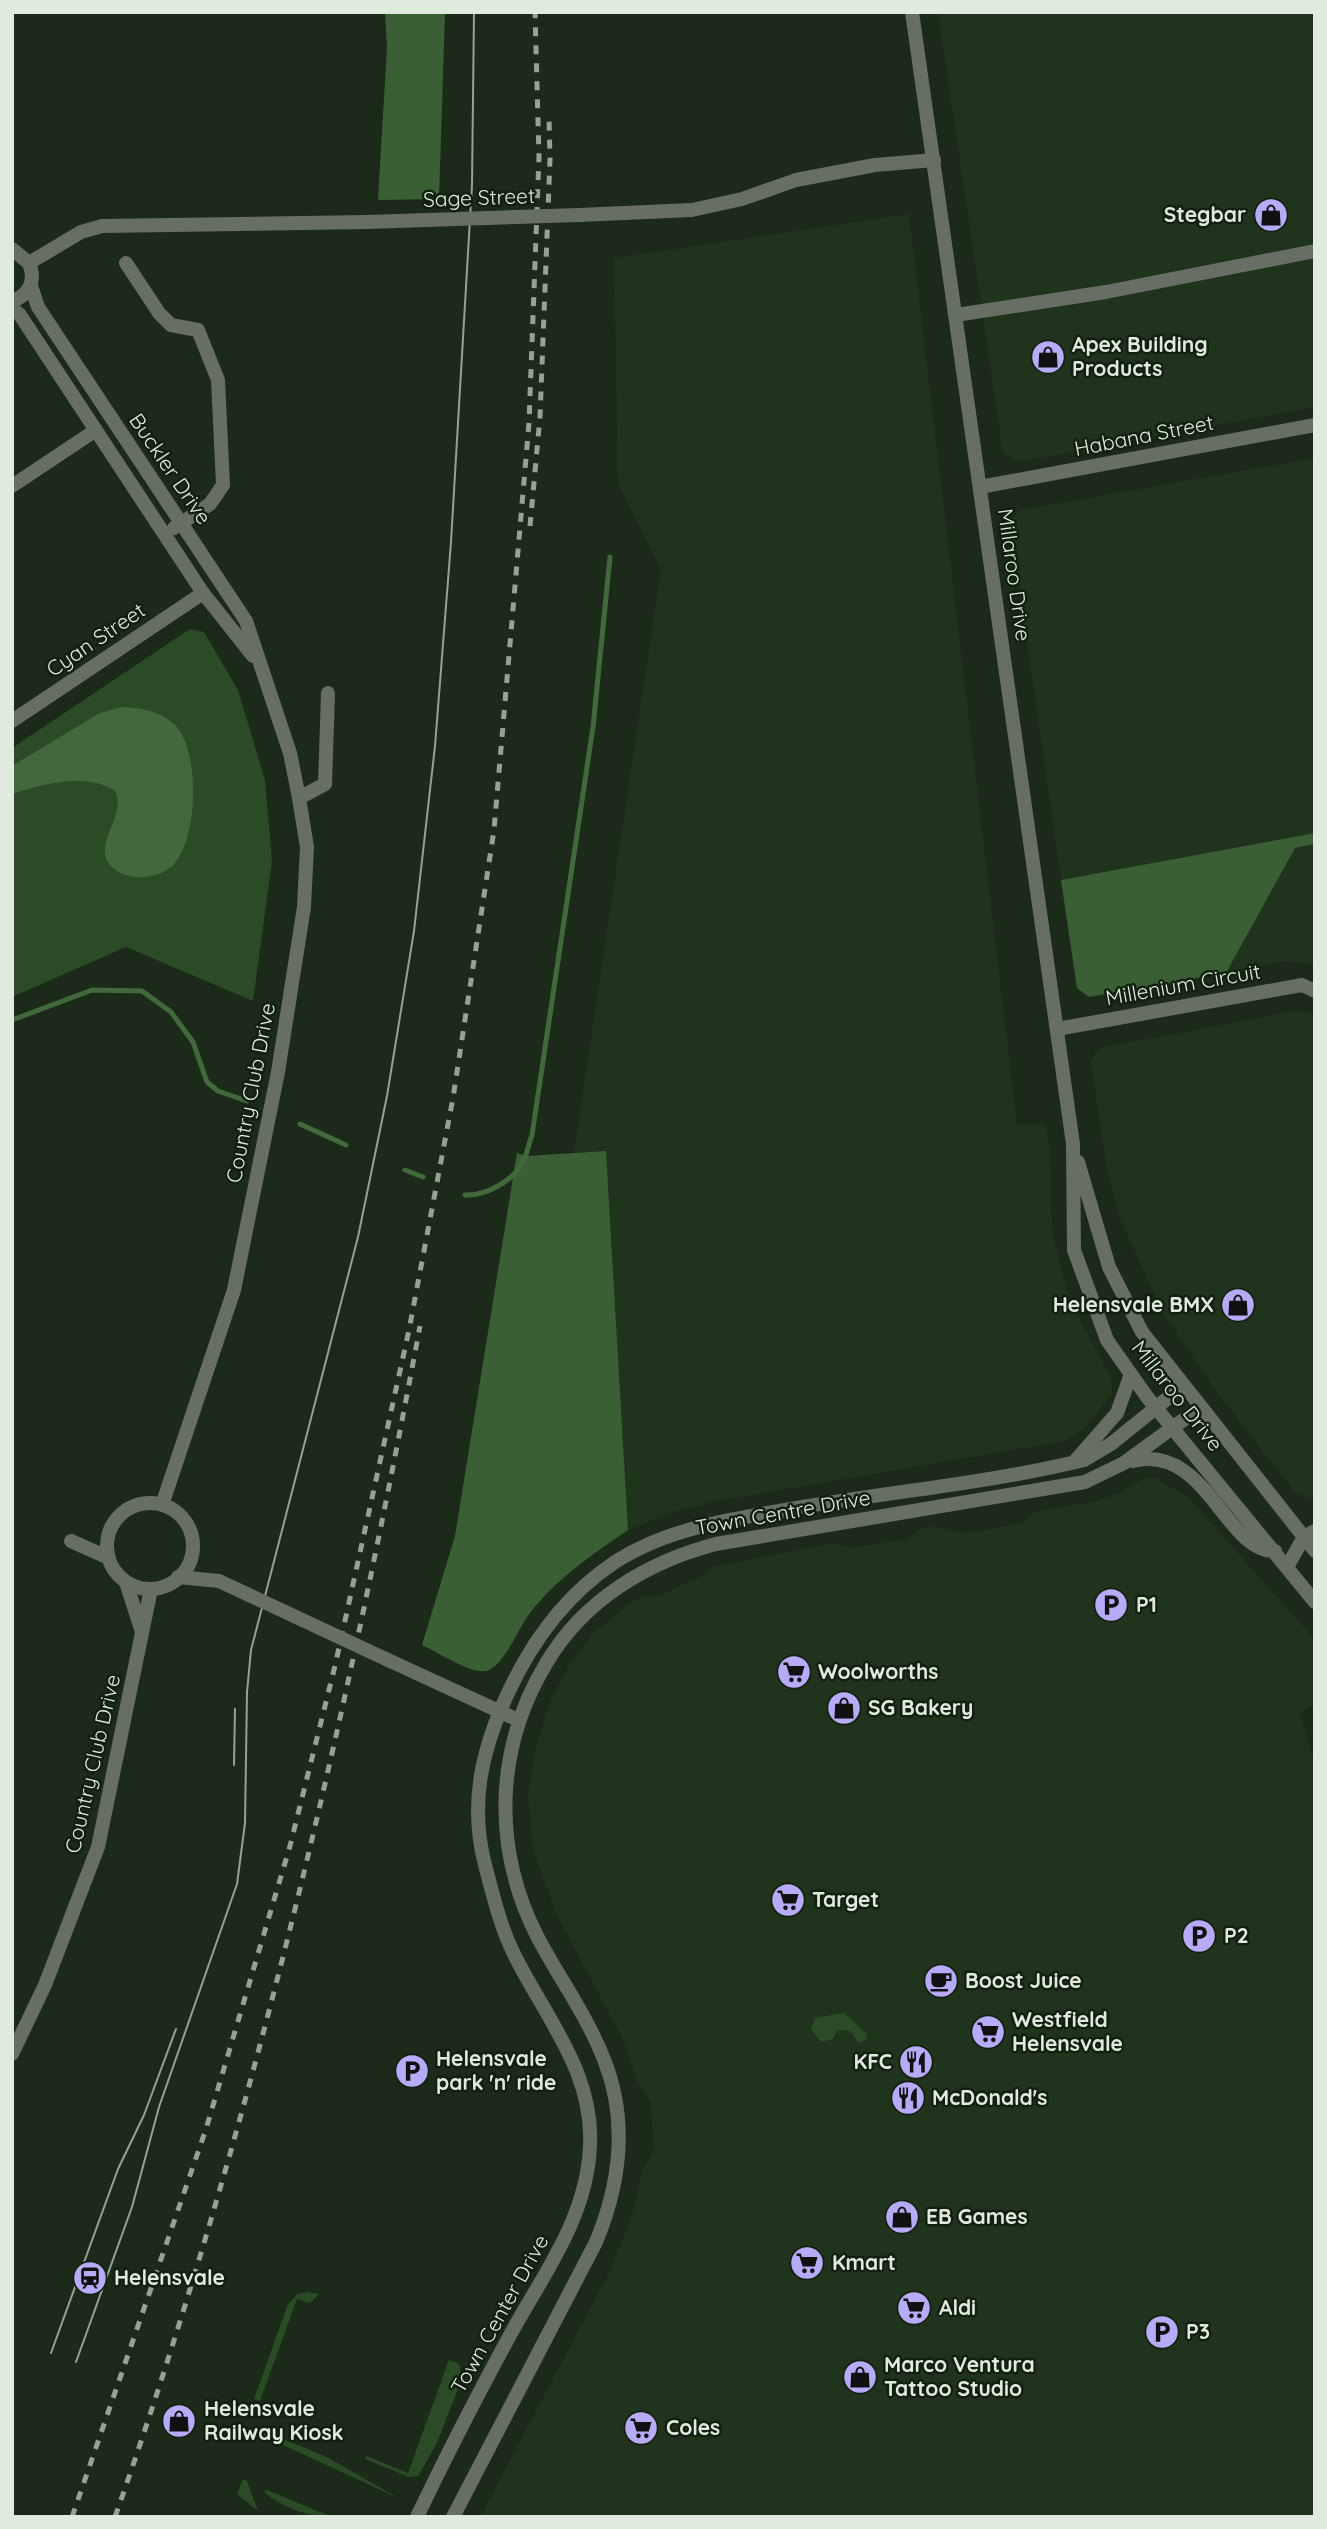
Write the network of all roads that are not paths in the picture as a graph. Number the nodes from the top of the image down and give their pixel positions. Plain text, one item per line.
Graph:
1 (912, 12) edge
2 (934, 160) junction
3 (12, 250) edge
4 (1315, 251) edge
5 (29, 262) junction
6 (126, 263) dead end
7 (31, 286) junction
8 (12, 301) edge
9 (12, 308) edge
10 (956, 315) junction
11 (1315, 425) edge
12 (96, 430) junction
13 (12, 486) edge
14 (980, 487) junction
15 (181, 524) junction
16 (164, 535) junction
17 (203, 593) junction
18 (265, 678) junction
19 (328, 693) dead end
20 (12, 721) edge
21 (299, 798) junction
22 (1315, 991) edge
23 (1057, 1029) junction
24 (1073, 1144) junction
25 (1131, 1374) junction
26 (1184, 1385) junction
27 (1155, 1407) junction
28 (1201, 1407) junction
29 (1172, 1427) junction
30 (1074, 1462) junction
31 (1124, 1463) junction
32 (932, 1486) junction
33 (995, 1497) junction
34 (162, 1505) junction
35 (1309, 1534) edge
36 (108, 1537) junction
37 (1275, 1551) junction
38 (1315, 1551) edge
39 (109, 1558) junction
40 (191, 1559) junction
41 (1287, 1567) junction
42 (178, 1577) junction
43 (219, 1581) junction
44 (126, 1582) junction
45 (151, 1589) junction
46 (1315, 1602) edge
47 (144, 1637) junction
48 (499, 1712) junction
49 (518, 1720) junction
50 (12, 2054) edge
51 (590, 2122) joint
52 (417, 2517) edge
53 (453, 2517) edge

1 - 2 street, Millaroo Drive
2 - 5 street, Sage Street, bridge
2 - 10 street, Millaroo Drive
3 - 5 street
4 - 10 street
5 - 7 street, Buckler Drive
6 - 15 street
7 - 8 street
7 - 15 street, Buckler Drive
9 - 12 street, Buckler Drive
10 - 14 street, Millaroo Drive
11 - 14 street, Habana Street
12 - 13 street
12 - 16 street, Buckler Drive
14 - 23 street, Millaroo Drive
15 - 16 street
15 - 18 street, Buckler Drive
16 - 17 street, Buckler Drive
17 - 18 street, Buckler Drive
17 - 20 street, Cyan Street
18 - 21 street, Buckler Drive
19 - 21 street
21 - 34 street, Country Club Drive
22 - 23 street, Millenium Circuit
23 - 24 street, Millaroo Drive
24 - 25 street, Millaroo Drive
24 - 26 street, Millaroo Drive
25 - 27 street, Millaroo Drive
25 - 30 street
26 - 27 street, Town Centre Drive
26 - 28 street, Millaroo Drive
27 - 29 street, Millaroo Drive
27 - 30 street, Town Centre Drive
28 - 29 street, Town Centre Drive
28 - 35 street, Millaroo Drive
29 - 31 street, Town Centre Drive
29 - 37 street, Millaroo Drive
30 - 32 street, Town Centre Drive
31 - 33 street, Town Centre Drive
31 - 37 street
32 - 33 street
32 - 48 street, Town Centre Drive
33 - 49 street, Town Centre Drive
34 - 36 street
34 - 40 street
35 - 38 street, Millaroo Drive
35 - 41 street
36 - 39 street
36 - 39 street
37 - 41 street, Millaroo Drive
39 - 44 street
40 - 42 street
40 - 43 street
41 - 46 street, Millaroo Drive
42 - 43 street
42 - 45 street
43 - 48 street, bridge
44 - 45 street
44 - 47 street
45 - 47 street, Country Club Drive
47 - 50 street, Country Club Drive
48 - 49 street
48 - 51 street, Town Centre Drive
49 - 53 street, Town Centre Drive
51 - 52 street, Town Center Drive

